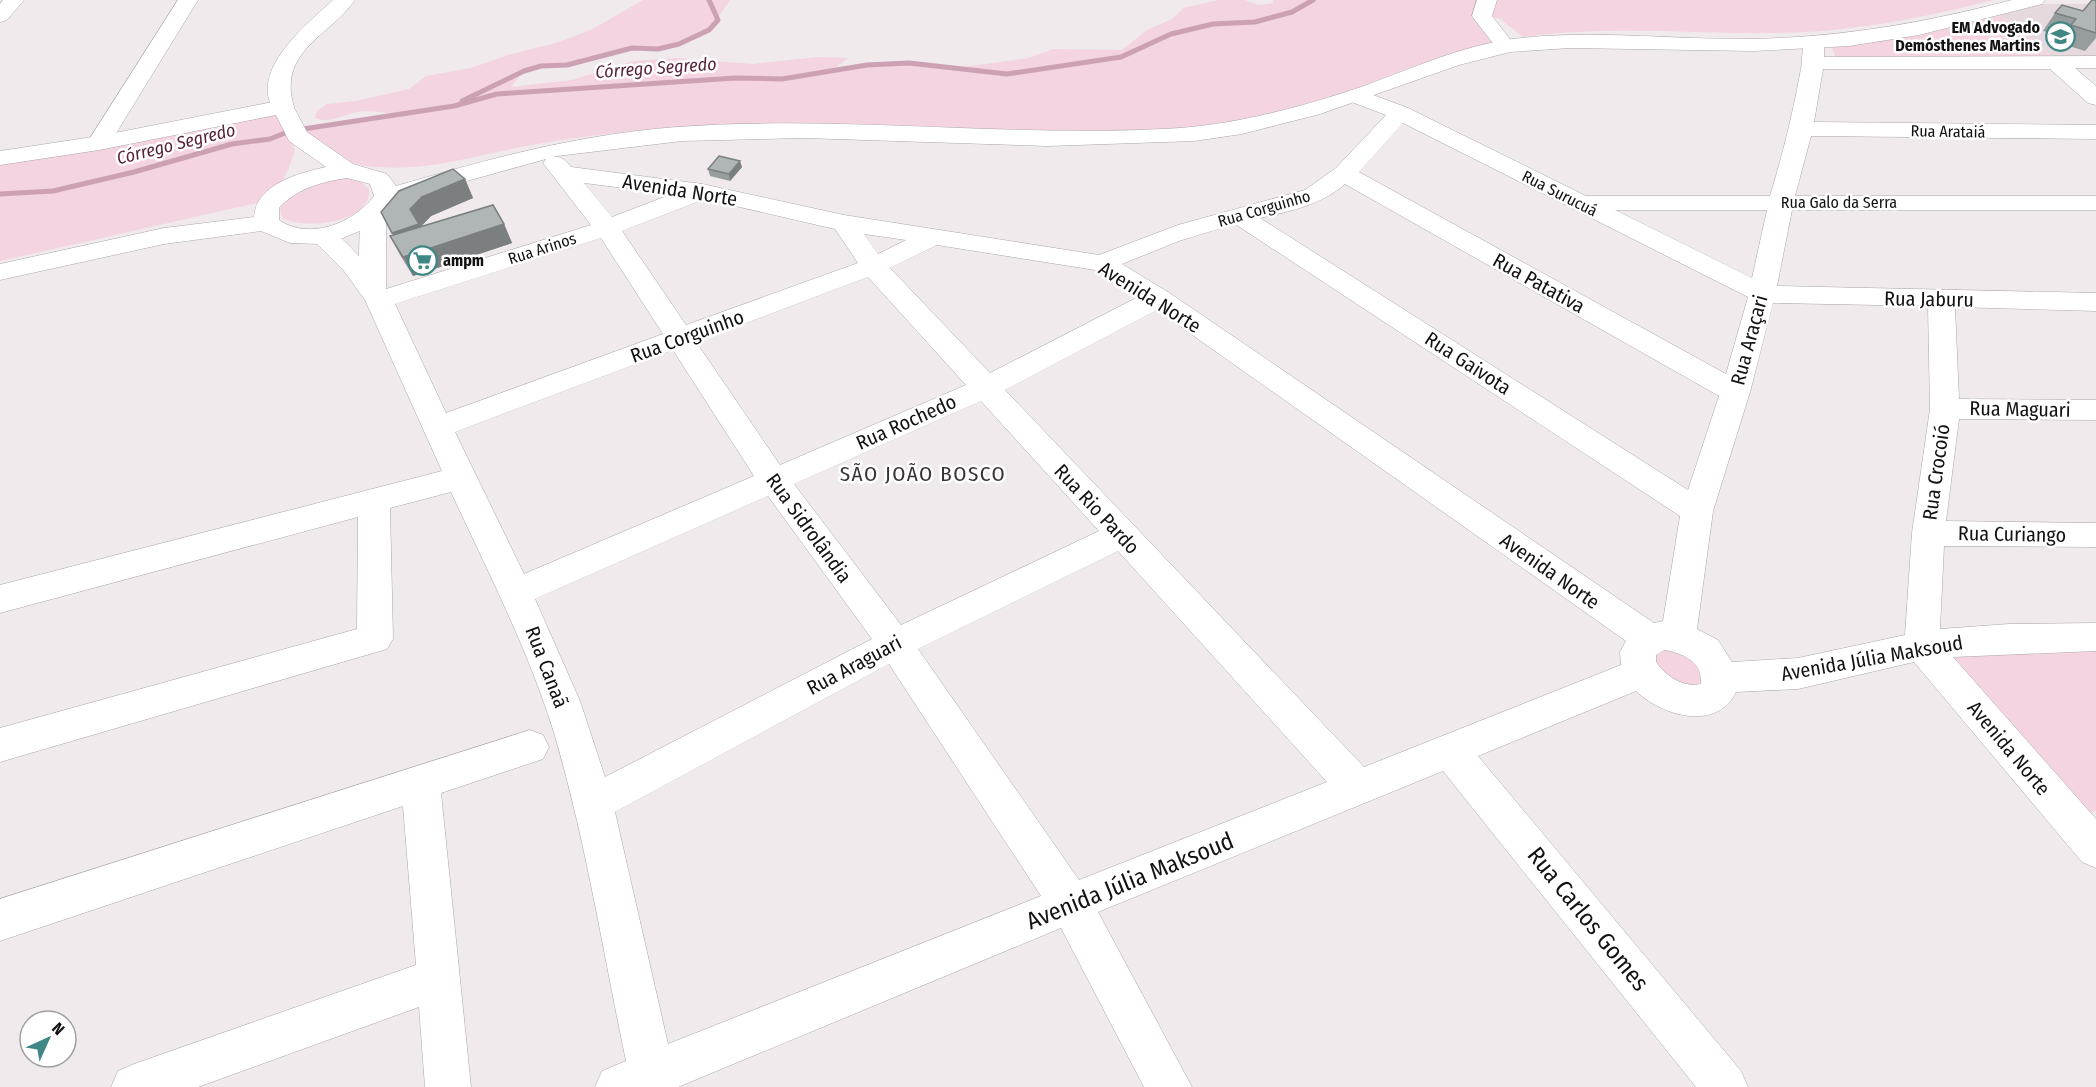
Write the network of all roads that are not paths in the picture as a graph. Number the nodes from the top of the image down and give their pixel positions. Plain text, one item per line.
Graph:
1 (14, 0) edge
2 (188, 0) edge
3 (345, 0) edge
4 (1487, 0) edge
5 (2035, 0) edge
6 (0, 16) edge
7 (1506, 47) junction
8 (1814, 53) junction
9 (2055, 62) junction
10 (2096, 62) edge
11 (1357, 96) junction
12 (2096, 98) edge
13 (1400, 113) junction
14 (291, 124) junction
15 (1801, 129) junction
16 (2096, 132) edge
17 (99, 143) junction
18 (0, 158) edge
19 (548, 160) junction
20 (357, 172) junction
21 (1344, 173) junction
22 (702, 191) junction
23 (281, 192) junction
24 (1781, 202) junction
25 (1581, 203) junction
26 (2096, 203) edge
27 (379, 205) junction
28 (1238, 215) junction
29 (266, 223) junction
30 (844, 223) junction
31 (607, 228) junction
32 (321, 235) junction
33 (932, 238) junction
34 (1102, 263) junction
35 (873, 266) junction
36 (0, 272) edge
37 (375, 293) junction
38 (1762, 294) junction
39 (1158, 298) junction
40 (1941, 299) junction
41 (2096, 302) edge
42 (680, 339) junction
43 (985, 388) junction
44 (1735, 393) junction
45 (1945, 409) junction
46 (2096, 410) edge
47 (439, 427) junction
48 (461, 478) junction
49 (774, 481) junction
50 (374, 501) junction
51 (1697, 511) junction
52 (1928, 533) junction
53 (1121, 535) junction
54 (2096, 535) edge
55 (517, 592) junction
56 (0, 599) edge
57 (2096, 637) edge
58 (895, 644) junction
59 (1922, 646) junction
60 (1656, 649) junction
61 (1721, 676) junction
62 (0, 745) edge
63 (531, 747) dead end
64 (1451, 752) junction
65 (421, 784) junction
66 (1359, 789) junction
67 (592, 804) junction
68 (2096, 849) edge
69 (1071, 904) junction
70 (0, 920) edge
71 (440, 978) junction
72 (642, 1082) edge
73 (134, 1087) edge
74 (448, 1087) edge
75 (1169, 1087) edge
76 (1725, 1087) edge

1 - 6 street
2 - 17 street
3 - 14 street
4 - 7 street
5 - 8 street
7 - 8 street
7 - 11 street
8 - 9 street
8 - 15 street, Rua Araçari
9 - 10 street
9 - 12 street
11 - 13 street, Rua Surucuá
11 - 19 street
13 - 21 street, Rua Corguinho
13 - 25 street, Rua Surucuá
14 - 17 street
14 - 20 street
14 - 23 street
15 - 16 street, Rua Arataiá
15 - 24 street, Rua Araçari
17 - 18 street
19 - 20 street
19 - 22 street, Avenida Norte
19 - 27 street
19 - 31 street, Rua Sidrolândia
20 - 23 street
20 - 27 street
21 - 28 street, Rua Corguinho
21 - 44 street, Rua Patativa
22 - 30 street, Avenida Norte
22 - 31 street, Rua Arinos
23 - 29 street
24 - 25 street, Rua Galo da Serra
24 - 26 street, Rua Galo da Serra
24 - 38 street, Rua Araçari
25 - 38 street, Rua Surucuá
27 - 32 street
27 - 37 street, Rua Canaã
28 - 34 street, Rua Corguinho
28 - 51 street, Rua Gaivota
29 - 32 street
29 - 36 street
30 - 33 street, Avenida Norte
30 - 35 street, Rua Rio Pardo
31 - 37 street, Rua Arinos
31 - 42 street, Rua Sidrolândia
32 - 37 street, Rua Canaã
33 - 34 street, Avenida Norte
33 - 35 street, Rua Corguinho
34 - 39 street, Avenida Norte
35 - 42 street, Rua Corguinho
35 - 43 street, Rua Rio Pardo
37 - 47 street, Rua Canaã
38 - 40 street, Rua Jaburu
38 - 44 street, Rua Araçari
39 - 43 street, Rua Rochedo
39 - 60 street, Avenida Norte
40 - 41 street, Rua Jaburu
40 - 45 street, Rua Crocoió
42 - 47 street, Rua Corguinho
42 - 49 street, Rua Sidrolândia
43 - 49 street, Rua Rochedo
43 - 53 street, Rua Rio Pardo
44 - 51 street, Rua Araçari
45 - 46 street, Rua Maguari
45 - 52 street, Rua Crocoió
47 - 48 street, Rua Canaã
48 - 50 street
48 - 55 street, Rua Canaã
49 - 55 street, Rua Rochedo
49 - 58 street, Rua Sidrolândia
50 - 56 street
50 - 62 street
51 - 60 street, Rua Araçari
52 - 54 street, Rua Curiango
52 - 59 street, Rua Crocoió
53 - 58 street, Rua Araguari
53 - 66 street, Rua Rio Pardo
55 - 67 street, Rua Canaã
57 - 59 street, Avenida Júlia Maksoud
58 - 67 street, Rua Araguari
58 - 69 street, Rua Sidrolândia
59 - 61 street, Avenida Júlia Maksoud
59 - 68 street, Avenida Norte
60 - 61 street
60 - 61 street
60 - 64 street, Avenida Júlia Maksoud
63 - 65 street
64 - 66 street, Avenida Júlia Maksoud
64 - 76 street, Rua Carlos Gomes
65 - 70 street
65 - 71 street
66 - 69 street, Avenida Júlia Maksoud
67 - 72 street, Rua Canaã
69 - 72 street, Avenida Júlia Maksoud
69 - 75 street, Rua Sidrolândia
71 - 73 street
71 - 74 street

